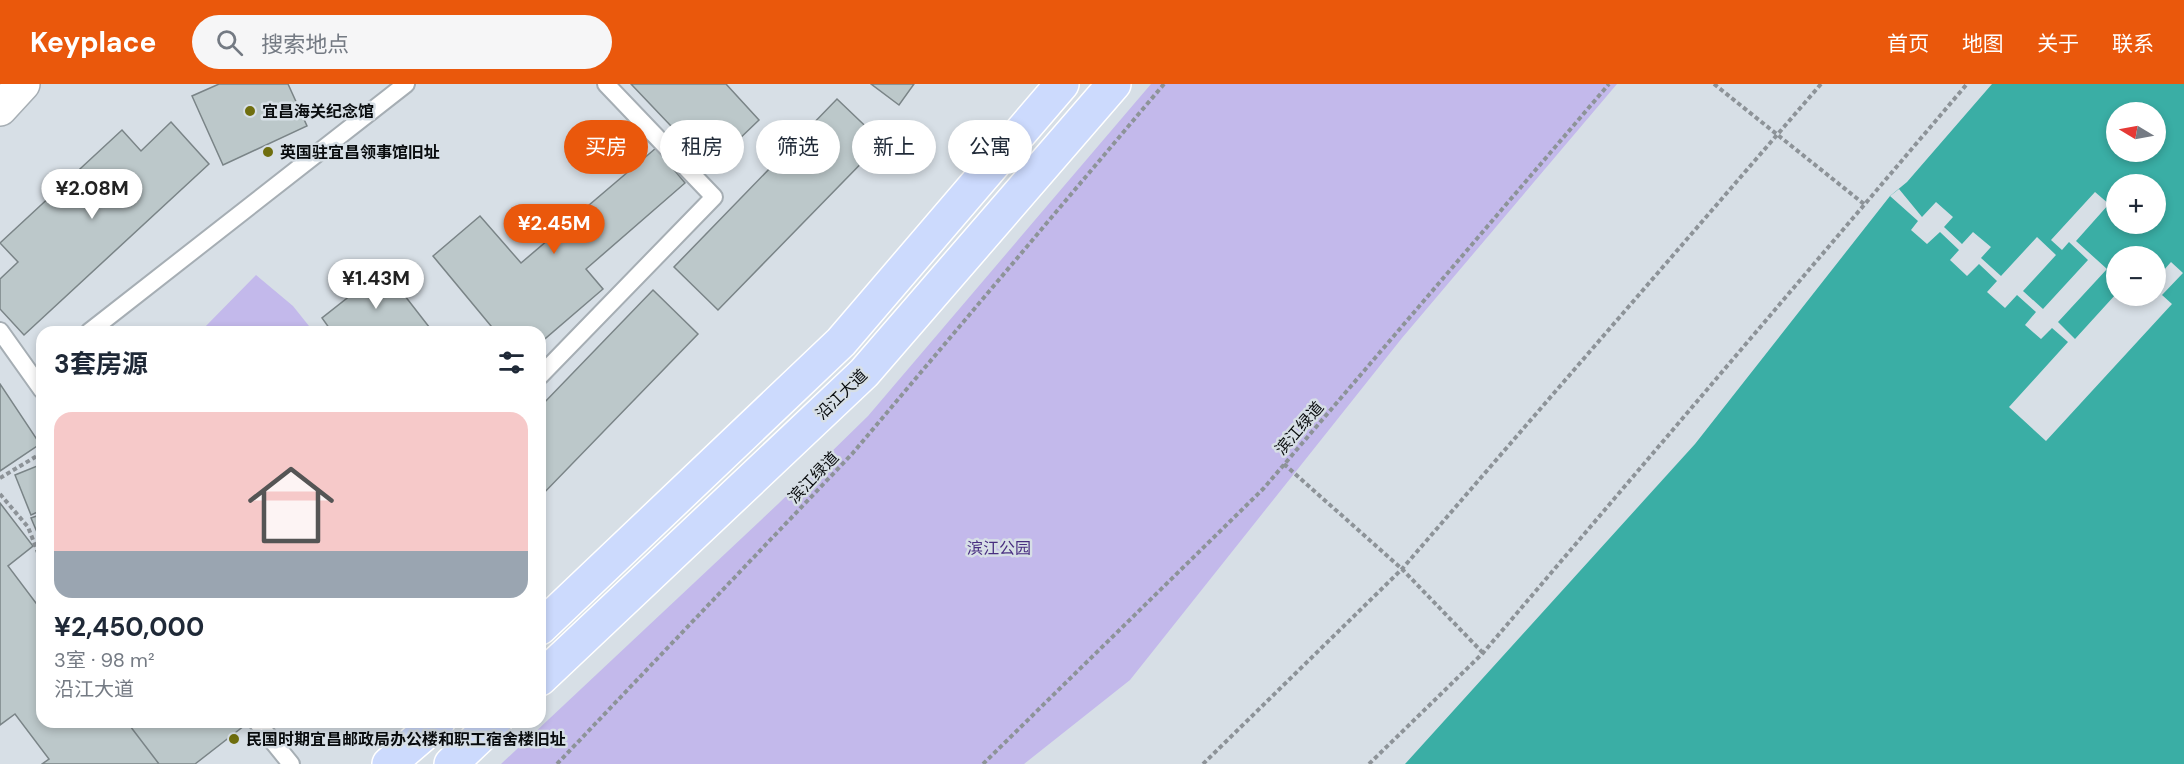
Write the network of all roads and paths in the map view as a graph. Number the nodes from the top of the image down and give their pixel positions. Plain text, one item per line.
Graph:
1 (23, 84) edge
2 (406, 84) edge
3 (606, 84) edge
4 (1062, 84) edge
5 (1114, 84) edge
6 (1164, 84) edge
7 (1609, 84) edge
8 (1714, 84) edge
9 (1821, 84) edge
10 (1967, 84) edge
11 (0, 109) edge
12 (1778, 135) junction
13 (1864, 204) junction
14 (97, 326) edge
15 (0, 331) edge
16 (546, 370) edge
17 (36, 382) edge
18 (36, 457) edge
19 (1284, 464) junction
20 (0, 478) edge
21 (0, 494) edge
22 (36, 548) edge
23 (1402, 569) junction
24 (546, 622) edge
25 (1483, 653) junction
26 (546, 673) edge
27 (262, 728) edge
28 (431, 728) edge
29 (489, 728) edge
30 (291, 764) edge
31 (389, 764) edge
32 (451, 764) edge
33 (557, 764) edge
34 (983, 764) edge
35 (1203, 764) edge
36 (1369, 764) edge

1 - 11 street
2 - 14 lane
3 - 16 lane
4 - 24 main road
5 - 26 main road, 沿江大道
6 - 33 path, 滨江绿道
7 - 19 path, 滨江绿道
8 - 12 path
9 - 12 path
10 - 13 path
12 - 13 path
12 - 23 path
13 - 25 path
15 - 17 lane
18 - 20 path
19 - 23 path
19 - 34 path, 滨江绿道
21 - 22 path
23 - 25 path
23 - 35 path
25 - 36 path
27 - 30 lane
28 - 31 main road
29 - 32 main road

